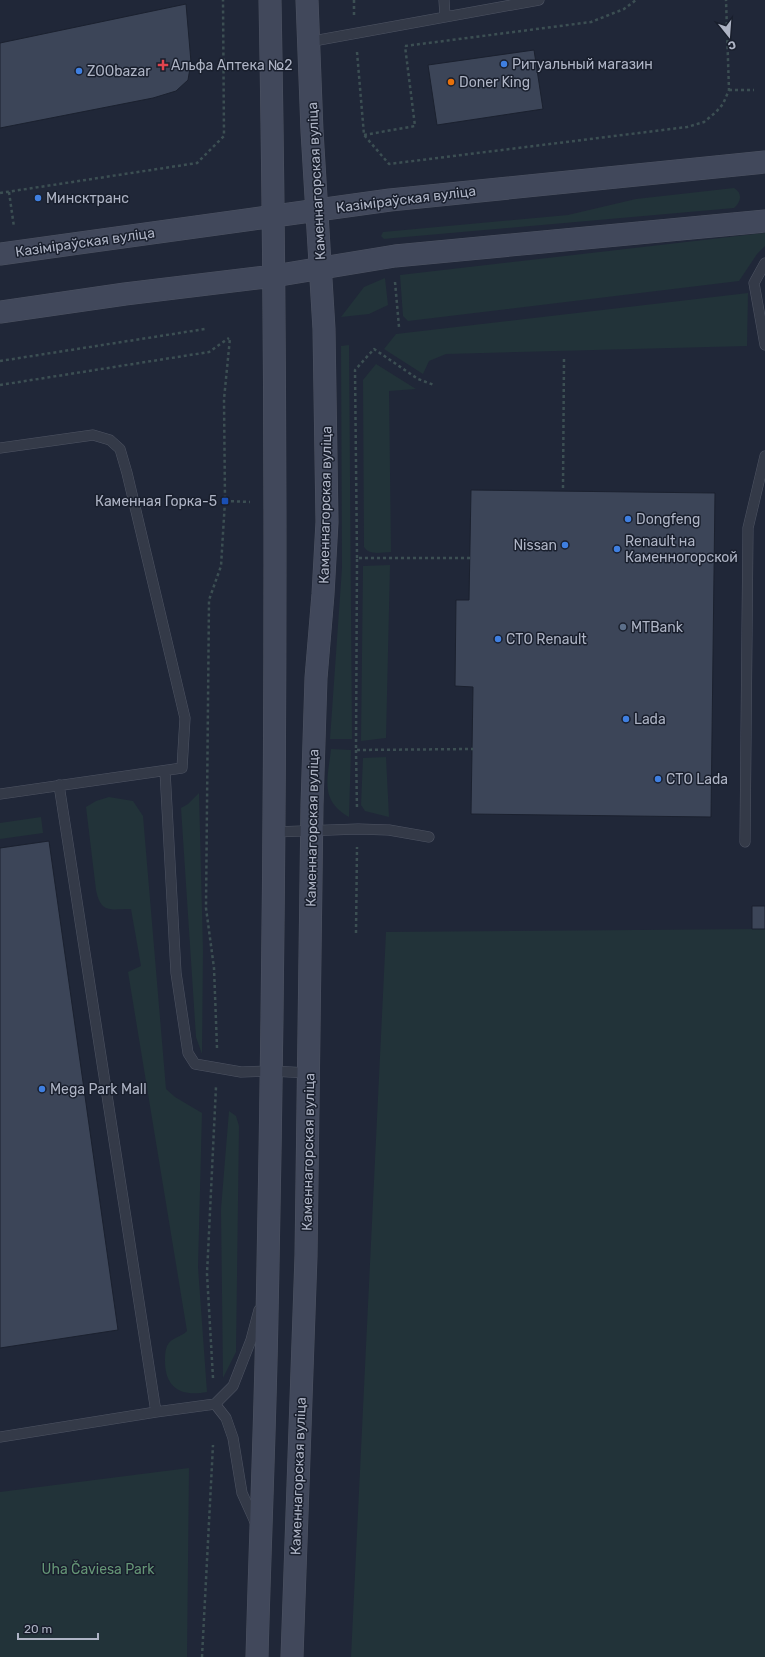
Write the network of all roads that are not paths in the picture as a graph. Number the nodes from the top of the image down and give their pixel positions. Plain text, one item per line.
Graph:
1 (270, 0) edge
2 (307, 0) edge
3 (444, 0) edge
4 (539, 0) edge
5 (445, 16) junction
6 (308, 42) junction
7 (765, 162) edge
8 (316, 210) junction
9 (274, 216) junction
10 (765, 221) edge
11 (9, 253) edge
12 (765, 262) edge
13 (321, 268) junction
14 (274, 276) junction
15 (0, 312) edge
16 (765, 345) edge
17 (0, 448) edge
18 (765, 456) edge
19 (165, 771) junction
20 (59, 785) junction
21 (0, 794) edge
22 (274, 832) junction
23 (312, 832) junction
24 (429, 837) dead end
25 (745, 842) dead end
26 (271, 1071) junction
27 (309, 1073) junction
28 (268, 1277) junction
29 (215, 1404) junction
30 (156, 1412) junction
31 (0, 1436) edge
32 (260, 1534) junction
33 (257, 1657) edge
34 (292, 1657) edge

1 - 9 main road
2 - 6 main road, Каменнагорская вуліца
3 - 5 lane
4 - 5 lane
5 - 6 lane
6 - 8 main road, Каменнагорская вуліца
7 - 8 main road, Казіміраўская вуліца
8 - 9 main road, Казіміраўская вуліца
8 - 13 main road, Каменнагорская вуліца
9 - 11 main road, Казіміраўская вуліца
9 - 14 main road
10 - 13 main road
12 - 16 lane
13 - 14 main road
13 - 23 main road, Каменнагорская вуліца
14 - 15 main road
14 - 22 main road
17 - 19 lane
18 - 25 lane
19 - 20 lane
19 - 26 lane
20 - 21 lane
20 - 30 lane
22 - 23 lane
22 - 26 main road
23 - 24 lane
23 - 27 main road, Каменнагорская вуліца
26 - 27 lane
26 - 28 main road
27 - 34 main road, Каменнагорская вуліца
28 - 29 lane
28 - 32 main road
29 - 30 lane
29 - 32 lane
30 - 31 lane
32 - 33 main road

